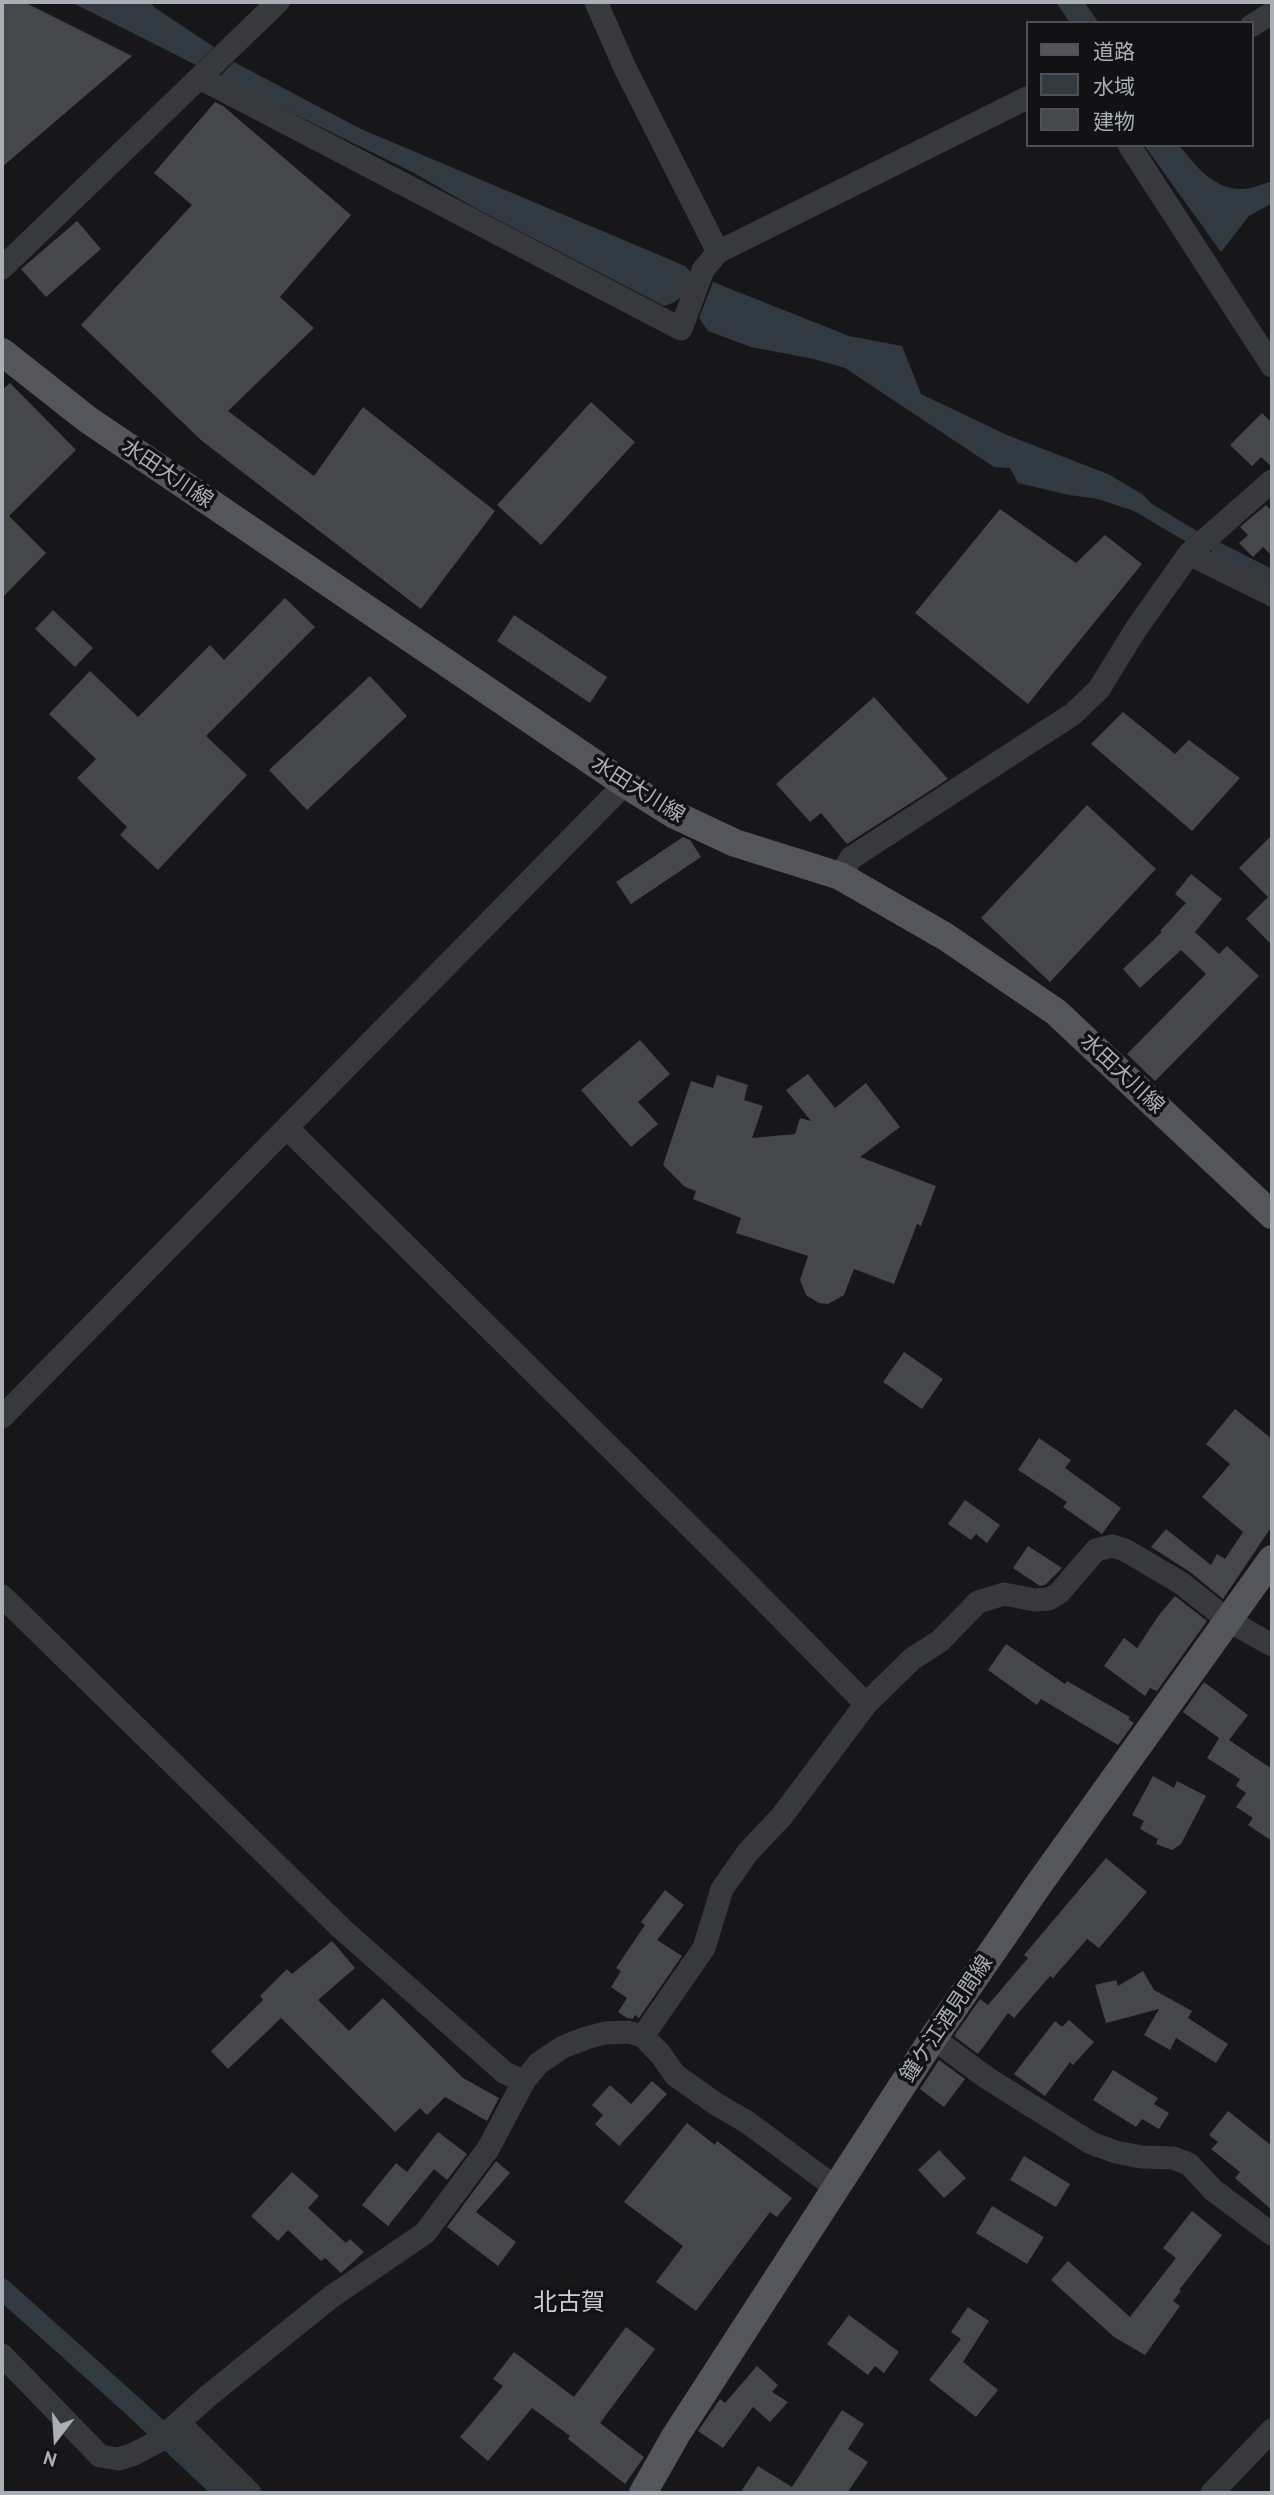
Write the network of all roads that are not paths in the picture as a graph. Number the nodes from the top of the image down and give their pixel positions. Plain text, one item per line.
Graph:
1 (278, 2) edge
2 (596, 2) edge
3 (1272, 12) edge
4 (1253, 25) edge
5 (200, 78) junction
6 (1026, 98) edge
7 (1130, 147) edge
8 (718, 252) junction
9 (2, 268) edge
10 (5, 359) edge
11 (1272, 366) edge
12 (1272, 481) edge
13 (1189, 554) junction
14 (1272, 595) edge
15 (625, 784) junction
16 (840, 876) junction
17 (288, 1129) junction
18 (1272, 1215) edge
19 (2, 1417) edge
20 (1272, 1559) edge
21 (2, 1596) edge
22 (1229, 1621) junction
23 (1272, 1645) edge
24 (866, 1704) junction
25 (643, 2036) junction
26 (933, 2038) junction
27 (524, 2081) junction
28 (836, 2189) junction
29 (1272, 2234) edge
30 (2, 2355) edge
31 (1272, 2430) edge
32 (169, 2431) junction
33 (250, 2493) edge
34 (643, 2493) edge
35 (1212, 2493) edge

1 - 5 street
2 - 8 street
3 - 4 street
5 - 8 street
5 - 9 street
6 - 8 street
7 - 11 street
10 - 15 main road, 水田大川線
12 - 13 street
13 - 14 street
13 - 16 street
15 - 16 main road, 水田大川線
15 - 17 street
16 - 18 main road, 水田大川線
17 - 19 street
17 - 24 street
20 - 22 main road, 鐘ケ江酒見間線
21 - 27 street
22 - 23 street
22 - 24 street
22 - 26 main road, 鐘ケ江酒見間線
24 - 25 street
25 - 27 street
25 - 28 street
26 - 28 main road, 鐘ケ江酒見間線
26 - 29 street
27 - 32 street
28 - 34 main road, 鐘ケ江酒見間線
30 - 32 street
31 - 35 street
32 - 33 street

